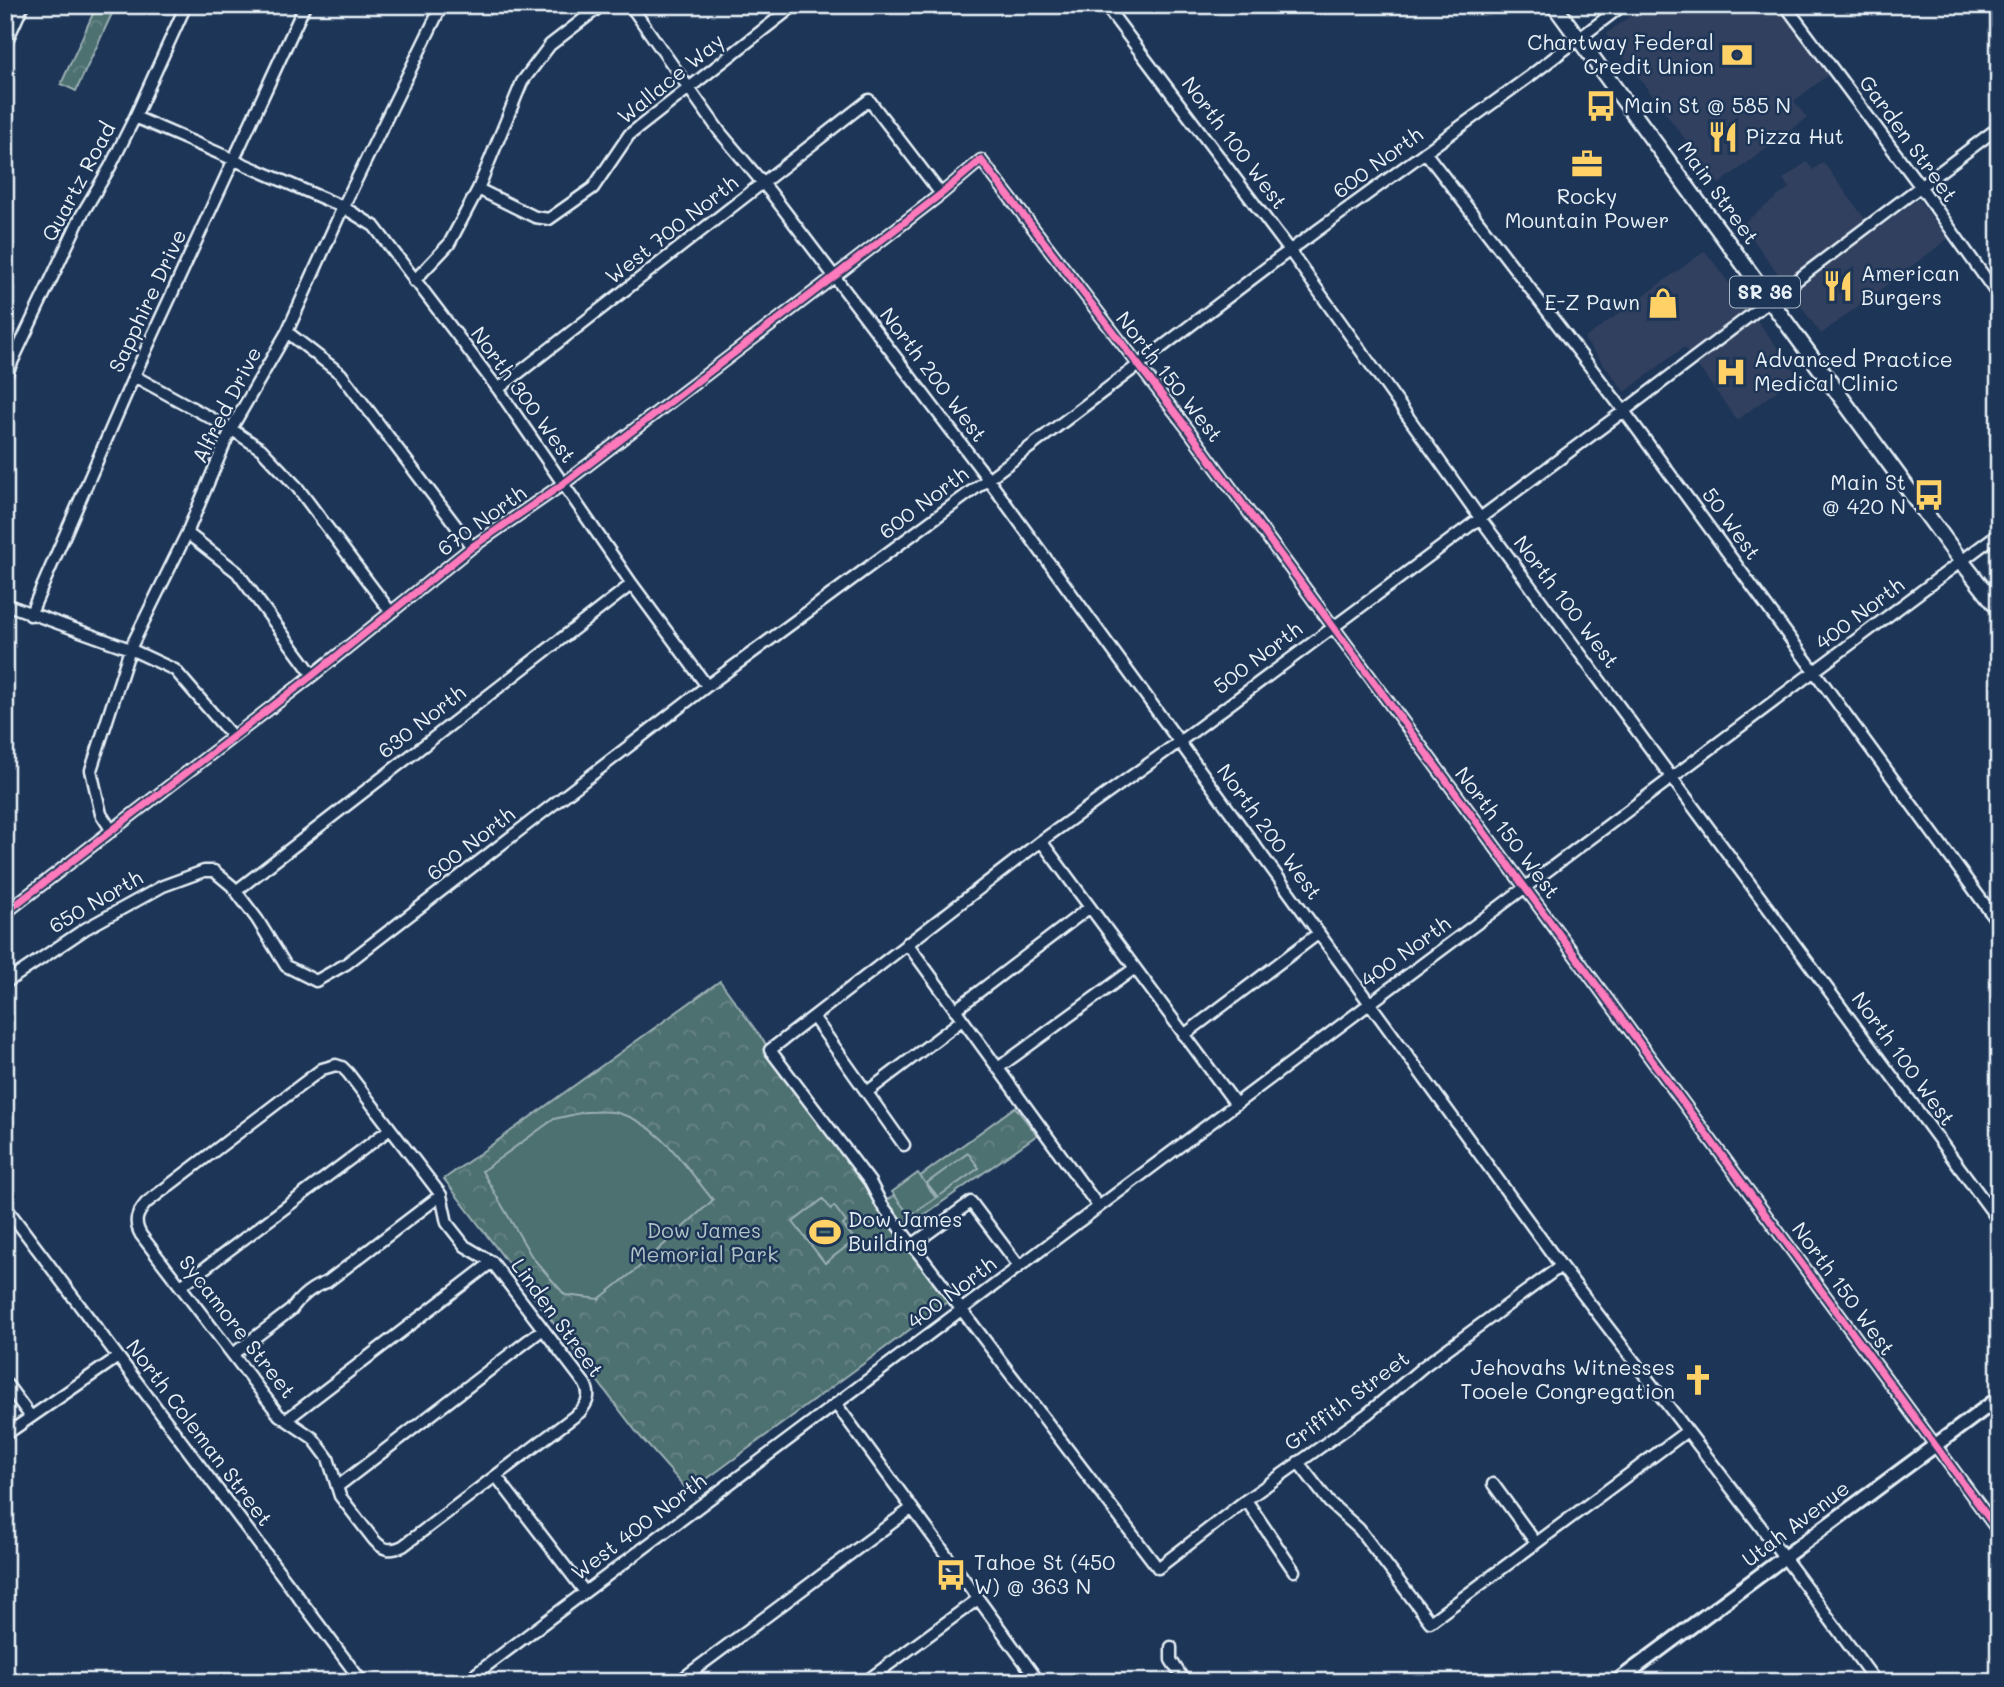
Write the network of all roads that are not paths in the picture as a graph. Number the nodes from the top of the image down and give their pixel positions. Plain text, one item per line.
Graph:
1 (23, 5) edge
2 (186, 5) edge
3 (305, 5) edge
4 (442, 5) edge
5 (602, 5) edge
6 (631, 5) edge
7 (1105, 5) edge
8 (1554, 5) edge
9 (1623, 5) edge
10 (1785, 5) edge
11 (790, 7) edge
12 (9, 25) edge
13 (1578, 39) junction
14 (5, 45) edge
15 (689, 88) junction
16 (135, 117) junction
17 (1999, 127) edge
18 (1425, 152) junction
19 (235, 159) junction
20 (981, 160) joint
21 (764, 183) junction
22 (1920, 186) junction
23 (478, 189) junction
24 (941, 194) junction
25 (343, 207) junction
26 (1290, 251) junction
27 (835, 276) junction
28 (414, 281) junction
29 (1999, 297) edge
30 (1770, 300) junction
31 (287, 332) junction
32 (1137, 365) junction
33 (134, 376) junction
34 (5, 377) edge
35 (498, 389) junction
36 (1624, 411) junction
37 (230, 429) junction
38 (988, 479) junction
39 (563, 484) junction
40 (1480, 518) junction
41 (187, 533) junction
42 (1999, 533) edge
43 (472, 547) junction
44 (1962, 560) junction
45 (632, 584) junction
46 (5, 604) edge
47 (1999, 609) edge
48 (390, 611) junction
49 (30, 615) junction
50 (1332, 626) junction
51 (130, 649) junction
52 (1816, 671) junction
53 (313, 675) junction
54 (707, 686) junction
55 (232, 736) junction
56 (1180, 742) junction
57 (1673, 779) junction
58 (112, 831) junction
59 (1041, 841) junction
60 (1527, 888) junction
61 (236, 891) junction
62 (1090, 907) junction
63 (5, 913) edge
64 (1999, 923) edge
65 (1319, 933) junction
66 (907, 943) junction
67 (1135, 968) junction
68 (5, 983) edge
69 (1370, 1002) junction
70 (955, 1010) junction
71 (814, 1017) junction
72 (962, 1020) junction
73 (1184, 1035) junction
74 (998, 1068) junction
75 (867, 1092) junction
76 (1236, 1103) junction
77 (390, 1129) junction
78 (904, 1145) dead end
79 (441, 1195) junction
80 (1098, 1206) junction
81 (1995, 1207) edge
82 (6, 1208) edge
83 (135, 1220) joint
84 (1999, 1221) edge
85 (912, 1245) junction
86 (492, 1262) junction
87 (1019, 1266) junction
88 (1561, 1266) junction
89 (181, 1286) junction
90 (961, 1310) junction
91 (543, 1329) junction
92 (233, 1354) junction
93 (118, 1357) junction
94 (5, 1382) edge
95 (1999, 1398) edge
96 (836, 1404) junction
97 (31, 1417) junction
98 (286, 1420) junction
99 (1686, 1431) junction
100 (5, 1435) edge
101 (1936, 1445) junction
102 (1298, 1462) junction
103 (496, 1476) junction
104 (1493, 1484) dead end
105 (337, 1487) junction
106 (1246, 1500) junction
107 (912, 1508) junction
108 (1999, 1532) edge
109 (1536, 1543) junction
110 (386, 1550) joint
111 (1784, 1557) junction
112 (1294, 1571) dead end
113 (585, 1592) junction
114 (978, 1599) junction
115 (1171, 1647) dead end
116 (362, 1682) edge
117 (464, 1682) edge
118 (678, 1682) edge
119 (865, 1682) edge
120 (1039, 1682) edge
121 (1185, 1682) edge
122 (1616, 1682) edge
123 (1876, 1682) edge

1 - 12 street
2 - 16 street, Quartz Road
3 - 19 street, Sapphire Drive
4 - 25 street, Alfred Drive
5 - 23 street
6 - 15 street, North 200 West
7 - 26 street, North 100 West
8 - 13 highway, Main Street / SR 36
9 - 13 street, 600 North
10 - 22 street, Garden Street
11 - 15 street, Wallace Way
12 - 14 street
13 - 18 street, 600 North
13 - 30 highway, Main Street / SR 36
15 - 21 street, North 200 West
15 - 23 street, Wallace Way
16 - 19 street, North 300 West
16 - 34 street, Quartz Road
17 - 22 street, 500 North
18 - 26 street, 600 North
18 - 36 street, 50 West
19 - 25 street, North 300 West
19 - 33 street, Sapphire Drive
20 - 24 street, 670 North
20 - 32 street, North 150 West
21 - 24 street, West 700 North
21 - 27 street, North 200 West
21 - 35 street, West 700 North
22 - 29 street, Garden Street
22 - 30 street, 500 North
23 - 28 street
24 - 27 street, 670 North
25 - 28 street, North 300 West
25 - 31 street, Alfred Drive
26 - 32 street, 600 North
26 - 40 street, North 100 West
27 - 38 street, North 200 West
27 - 39 street, 670 North
28 - 35 street, North 300 West
30 - 36 street, 500 North
30 - 44 highway, Main Street / SR 36
31 - 37 street, Alfred Drive
31 - 43 street
32 - 38 street, 600 North
32 - 50 street, North 150 West
33 - 37 street
33 - 49 street, Sapphire Drive
35 - 39 street, North 300 West
36 - 40 street, 500 North
36 - 52 street, 50 West
37 - 41 street, Alfred Drive
37 - 48 street
38 - 54 street, 600 North
38 - 56 street, North 200 West
39 - 43 street, 670 North
39 - 45 street, North 300 West
40 - 50 street, 500 North
40 - 57 street, North 100 West
41 - 51 street, Alfred Drive
41 - 53 street
42 - 44 street, 400 North
43 - 48 street, 670 North
44 - 47 highway, Main Street / SR 36
44 - 52 street, 400 North
45 - 54 street, North 300 West
45 - 61 street, 630 North
46 - 49 street
48 - 53 street, 670 North
49 - 51 street
50 - 56 street, 500 North
50 - 60 street, North 150 West
51 - 55 street
51 - 58 street, Alfred Drive
52 - 57 street, 400 North
52 - 64 street, 50 West
53 - 55 street, 670 North
54 - 61 street, 600 North
55 - 58 street, 670 North
56 - 59 street, 500 North
56 - 65 street, North 200 West
57 - 60 street, 400 North
57 - 81 street, North 100 West
58 - 63 street, 670 North
59 - 62 street
59 - 66 street, 500 North
60 - 69 street, 400 North
60 - 101 street, North 150 West
61 - 68 street, 650 North
62 - 67 street
62 - 70 street
65 - 69 street, North 200 West
65 - 73 street
66 - 70 street
66 - 71 street, 500 North
67 - 73 street
67 - 74 street
69 - 76 street, 400 North
69 - 88 street, North 200 West
70 - 72 street
71 - 75 street
71 - 85 street, 500 North
72 - 74 street
72 - 75 street
73 - 76 street
74 - 80 street
75 - 78 street
76 - 80 street, 400 North
77 - 79 street, Linden Street
77 - 83 street, Linden Street
77 - 89 street
79 - 86 street, Linden Street
79 - 92 street
80 - 87 street, 400 North
81 - 84 street, North 100 West
82 - 93 street, North Coleman Street
83 - 89 street, Sycamore Street
85 - 87 street
85 - 90 street
86 - 91 street, Linden Street
86 - 98 street
87 - 90 street, 400 North
88 - 99 street, North 200 West
88 - 102 street, Griffith Street
89 - 92 street, Sycamore Street
90 - 96 street, 400 North
90 - 106 street, Griffith Street
91 - 103 street, Linden Street
91 - 105 street
92 - 98 street, Sycamore Street
93 - 97 street
93 - 116 street, North Coleman Street
94 - 97 street
95 - 101 main road, Utah Avenue
96 - 107 street
96 - 113 street, West 400 North
97 - 100 street
98 - 105 street, Sycamore Street
99 - 109 street
99 - 111 street, North 200 West
101 - 108 street, North 150 West
101 - 111 main road, Utah Avenue
102 - 106 street, Griffith Street
102 - 109 street
103 - 110 street, Linden Street
103 - 113 street
104 - 109 street
105 - 110 street, Sycamore Street
106 - 112 street
107 - 114 street
107 - 118 street
111 - 122 main road, Utah Avenue
111 - 123 street, North 200 West
113 - 117 street, West 400 North
114 - 119 street
114 - 120 street
115 - 121 street

